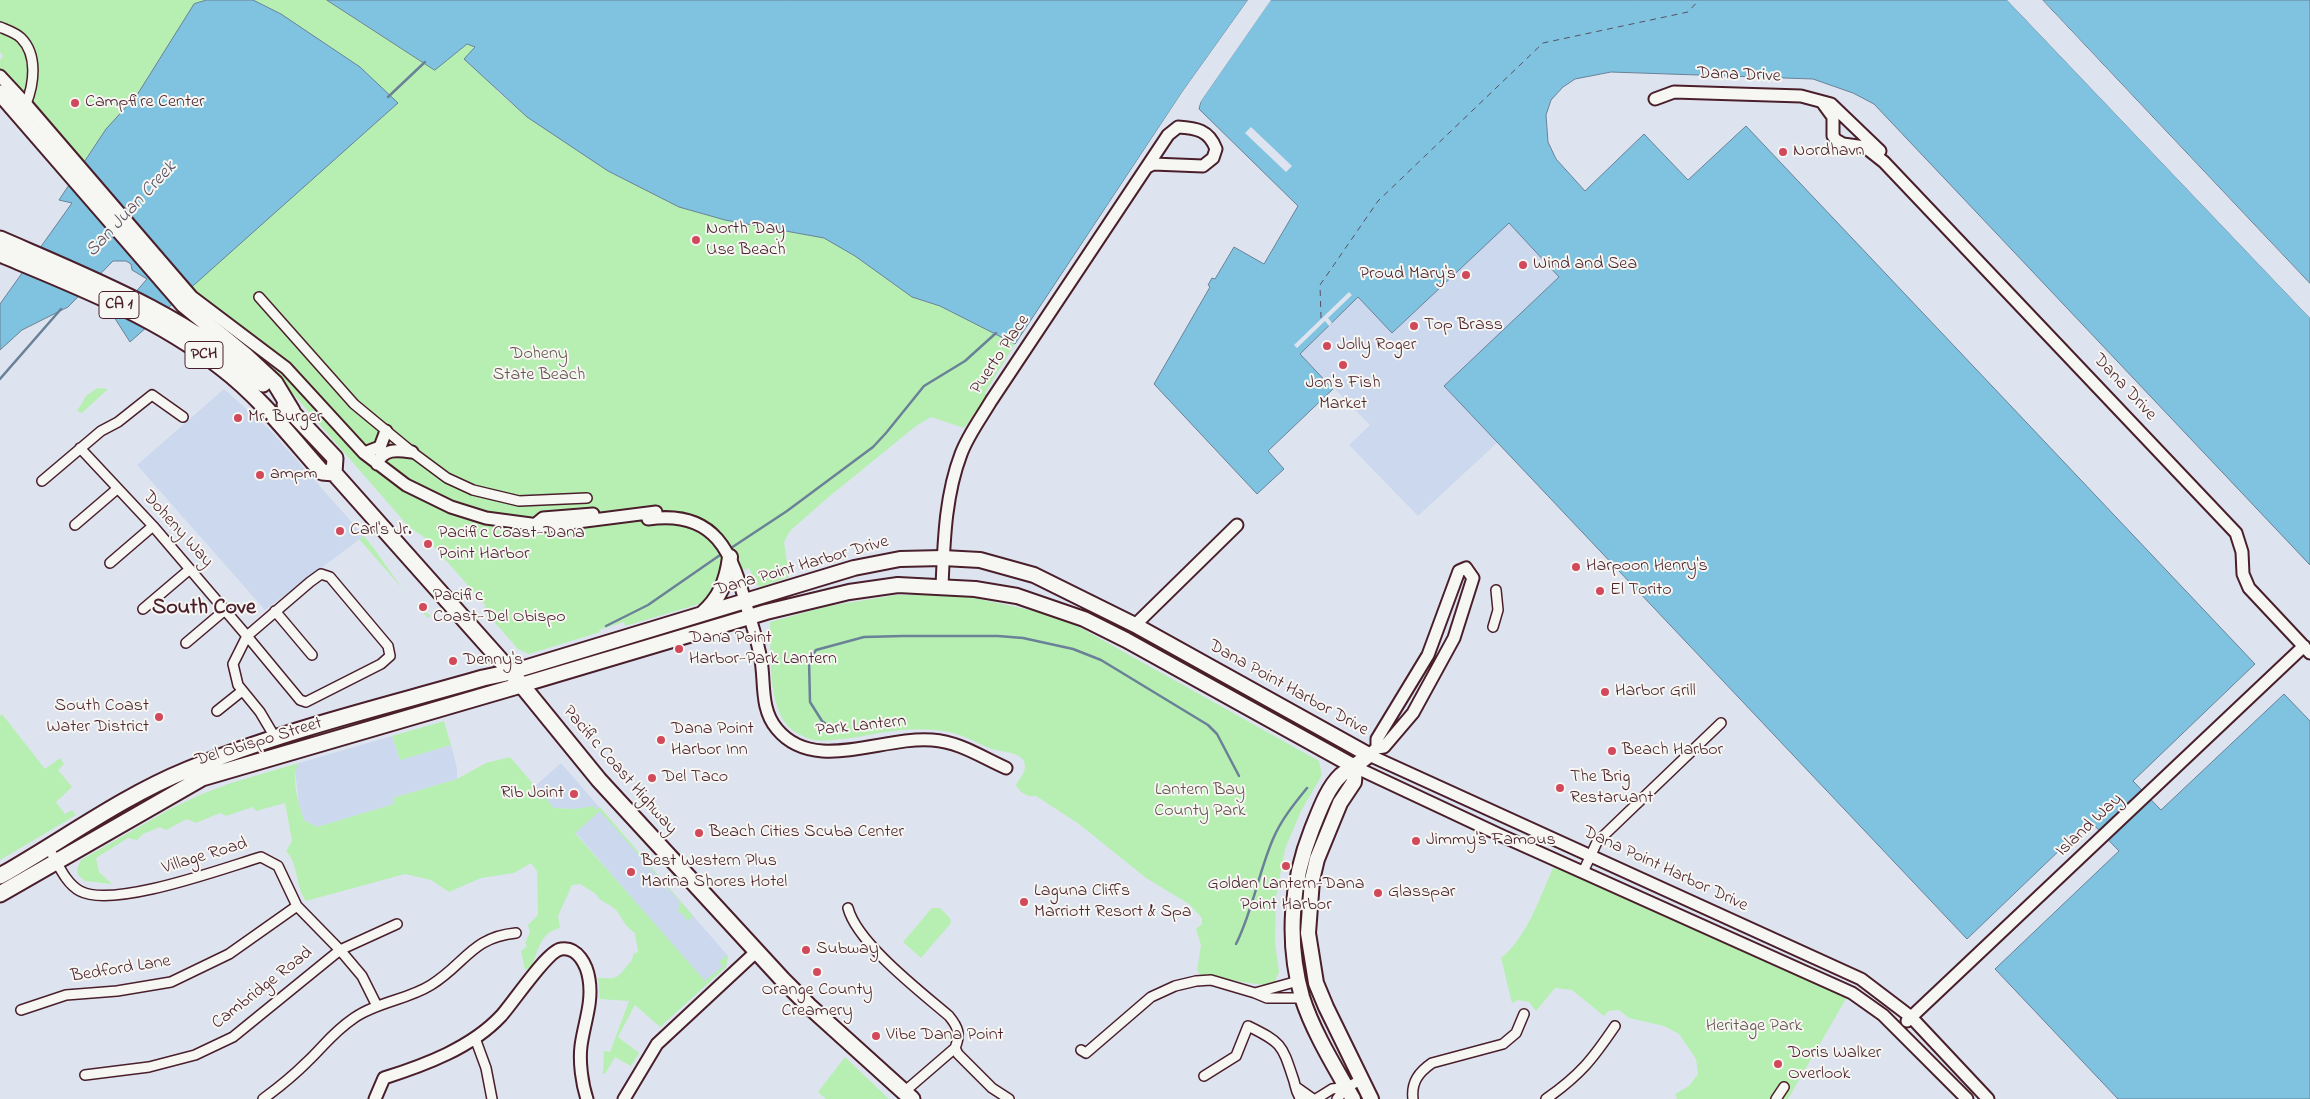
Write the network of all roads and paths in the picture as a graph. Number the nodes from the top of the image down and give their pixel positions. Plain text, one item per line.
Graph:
1 (0, 27) edge
2 (0, 76) edge
3 (0, 93) edge
4 (1655, 98) dead end
5 (1822, 102) junction
6 (26, 104) junction
7 (66, 161) junction
8 (1884, 162) junction
9 (1149, 166) junction
10 (0, 239) edge
11 (0, 254) edge
12 (0, 260) edge
13 (76, 286) junction
14 (259, 297) dead end
15 (188, 301) junction
16 (167, 322) junction
17 (292, 411) junction
18 (183, 417) dead end
19 (386, 431) junction
20 (80, 448) junction
21 (412, 452) junction
22 (364, 453) junction
23 (377, 464) junction
24 (334, 474) junction
25 (42, 481) dead end
26 (117, 489) junction
27 (587, 498) dead end
28 (662, 514) junction
29 (537, 524) junction
30 (75, 525) dead end
31 (1237, 525) dead end
32 (153, 526) junction
33 (730, 557) junction
34 (943, 558) junction
35 (110, 563) dead end
36 (190, 568) junction
37 (942, 586) junction
38 (1496, 590) dead end
39 (746, 602) junction
40 (143, 609) dead end
41 (225, 610) junction
42 (275, 612) junction
43 (699, 616) junction
44 (750, 618) junction
45 (1135, 625) junction
46 (1492, 627) dead end
47 (246, 636) junction
48 (1126, 640) junction
49 (186, 642) dead end
50 (2307, 650) edge
51 (312, 655) dead end
52 (1426, 658) junction
53 (1439, 666) junction
54 (510, 672) junction
55 (521, 685) junction
56 (242, 691) junction
57 (217, 711) dead end
58 (1721, 723) dead end
59 (276, 739) junction
60 (1373, 752) junction
61 (1355, 767) junction
62 (1006, 768) dead end
63 (53, 855) junction
64 (1590, 856) junction
65 (1583, 872) junction
66 (0, 876) edge
67 (0, 894) edge
68 (297, 906) junction
69 (848, 908) dead end
70 (1292, 921) junction
71 (397, 924) dead end
72 (516, 933) dead end
73 (1310, 947) junction
74 (340, 950) junction
75 (757, 951) junction
76 (1298, 981) junction
77 (1255, 992) junction
78 (1302, 998) junction
79 (377, 1006) junction
80 (22, 1010) dead end
81 (1524, 1014) dead end
82 (1911, 1017) junction
83 (1615, 1026) dead end
84 (1898, 1028) junction
85 (474, 1038) junction
86 (955, 1048) junction
87 (1082, 1050) dead end
88 (85, 1075) dead end
89 (1204, 1076) dead end
90 (1361, 1080) junction
91 (1296, 1087) junction
92 (1784, 1087) dead end
93 (1350, 1093) edge
94 (908, 1096) edge
95 (263, 1099) edge
96 (375, 1099) edge
97 (492, 1099) edge
98 (587, 1099) edge
99 (624, 1099) edge
100 (1009, 1099) edge
101 (1301, 1099) edge
102 (1314, 1099) edge
103 (1337, 1099) edge
104 (1371, 1099) edge
105 (1412, 1099) edge
106 (1546, 1099) edge
107 (1776, 1099) edge
108 (1967, 1099) edge
109 (1988, 1099) edge

1 - 6 street
2 - 6 street
3 - 7 main road
4 - 5 street, Dana Drive
5 - 8 street, Dana Drive
5 - 8 street, Dana Drive
6 - 7 street
7 - 15 main road
8 - 50 street, Dana Drive
9 - 9 street, Puerto Place
9 - 34 street, Puerto Place
10 - 16 main road, Pacific Coast Highway / CA 1
11 - 13 main road, Pacific Coast Highway / CA 1
12 - 13 main road
13 - 16 main road, Pacific Coast Highway / CA 1
14 - 19 street
15 - 17 main road
15 - 22 street
16 - 17 main road, Pacific Coast Highway / PCH
16 - 24 main road, Pacific Coast Highway / PCH
17 - 24 main road, Pacific Coast Highway / PCH
18 - 20 street
19 - 21 street
19 - 22 street
20 - 25 street
20 - 26 street, Doheny Way
21 - 23 street
21 - 27 street
22 - 23 street
23 - 29 street
24 - 54 main road, Pacific Coast Highway / PCH
26 - 30 street
26 - 32 street, Doheny Way
28 - 29 street
28 - 29 street
28 - 33 street
31 - 45 street
32 - 35 street
32 - 36 street, Doheny Way
33 - 39 street
33 - 43 main road
34 - 37 street, Puerto Place
34 - 39 main road, Dana Point Harbor Drive
34 - 45 main road, Dana Point Harbor Drive
36 - 40 street
36 - 41 street, Doheny Way
37 - 44 main road, Dana Point Harbor Drive
37 - 48 main road, Dana Point Harbor Drive
38 - 46 street
39 - 43 main road, Dana Point Harbor Drive
39 - 44 street, Park Lantern
41 - 47 street, Doheny Way
41 - 49 street
42 - 47 street, Doheny Way
42 - 47 street, Doheny Way
42 - 51 street
43 - 54 main road, Dana Point Harbor Drive
44 - 55 main road, Dana Point Harbor Drive
44 - 62 street, Park Lantern
45 - 48 main road
45 - 60 main road, Dana Point Harbor Drive
47 - 56 street, Doheny Way
48 - 61 main road, Dana Point Harbor Drive
50 - 82 street, Island Way
52 - 53 street
52 - 53 street
52 - 60 street
53 - 60 street
54 - 55 main road, Pacific Coast Highway / PCH
54 - 59 main road, Del Obispo Street
55 - 63 main road, Del Obispo Street
55 - 75 main road, Pacific Coast Highway / PCH
56 - 57 street
56 - 59 street, Doheny Way
58 - 64 street
59 - 63 main road, Del Obispo Street
60 - 61 main road
60 - 64 street, Dana Point Harbor Drive
61 - 65 street, Dana Point Harbor Drive
61 - 70 main road
61 - 73 main road
63 - 66 main road, Del Obispo Street
63 - 67 main road, Del Obispo Street
63 - 68 street, Village Road
64 - 65 street
64 - 82 street, Dana Point Harbor Drive
65 - 84 street, Dana Point Harbor Drive
68 - 74 street, Village Road
68 - 80 street, Bedford Lane
69 - 86 street
70 - 73 main road
70 - 76 main road
71 - 74 street, Cambridge Road
72 - 79 street
73 - 90 main road
74 - 79 street, Village Road
74 - 88 street, Cambridge Road
75 - 94 main road, Pacific Coast Highway / PCH
75 - 99 street
76 - 77 street
76 - 78 main road
77 - 78 street
77 - 87 street
78 - 93 main road
79 - 95 street
81 - 105 street
82 - 84 street, Island Way
82 - 109 street, Dana Point Harbor Drive
83 - 106 street
84 - 108 street, Dana Point Harbor Drive
85 - 96 street
85 - 97 street
85 - 98 street
86 - 94 street
86 - 100 street
89 - 91 street
90 - 93 street
90 - 104 main road
91 - 101 street
91 - 102 street
92 - 107 street
93 - 102 street
93 - 103 street

